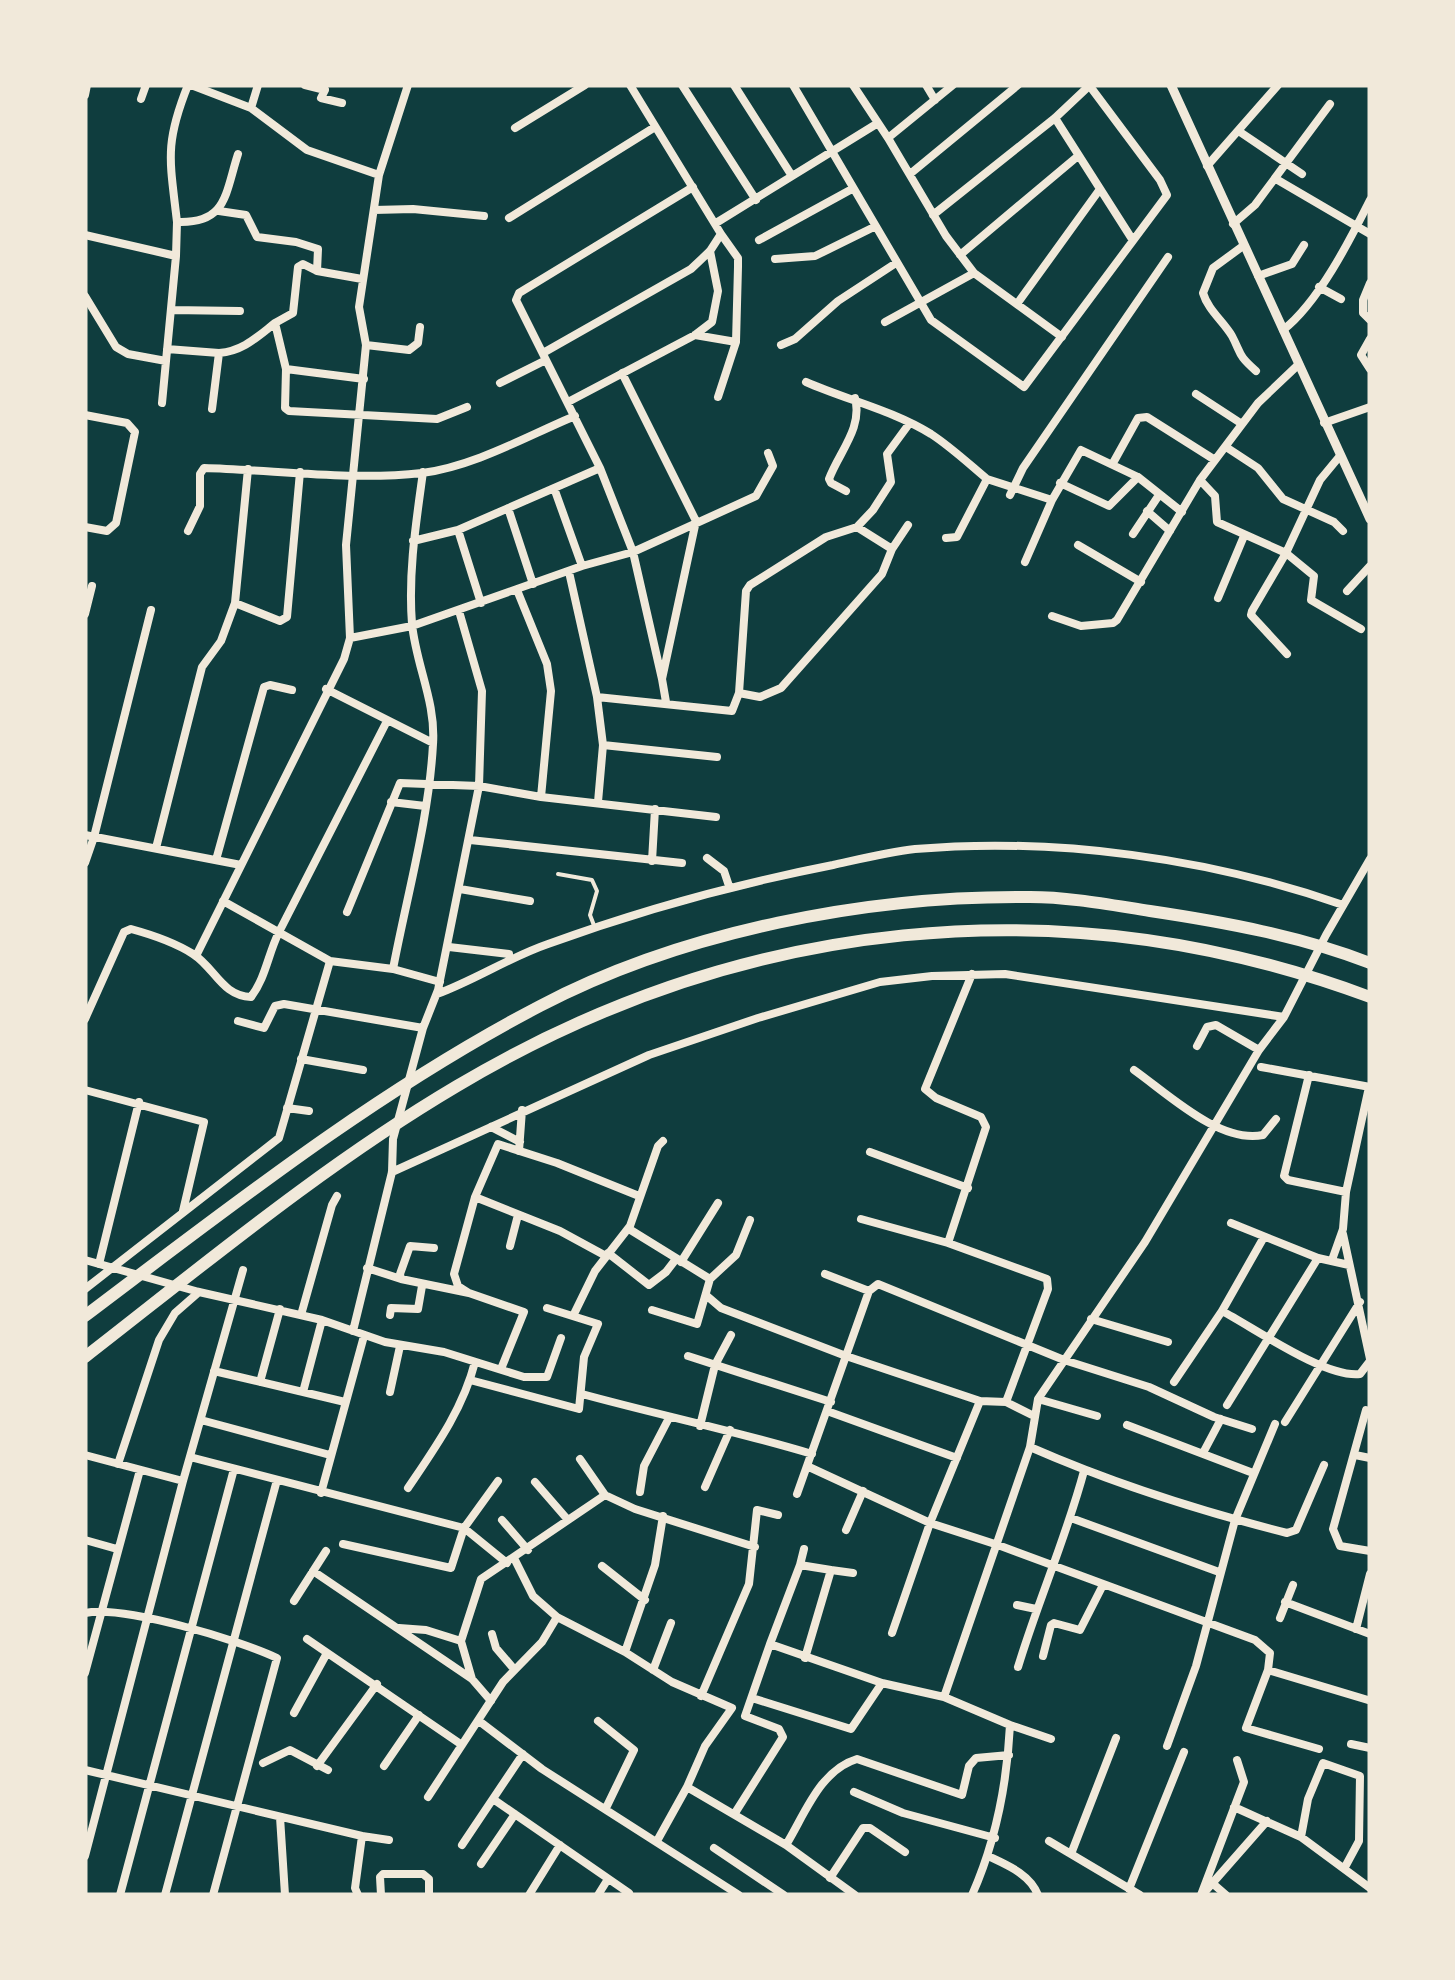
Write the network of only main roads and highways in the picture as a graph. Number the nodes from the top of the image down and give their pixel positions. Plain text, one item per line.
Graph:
1 (1370, 963) edge
2 (1370, 997) edge
3 (85, 1316) edge
4 (85, 1356) edge

1 - 3 highway
2 - 4 highway

